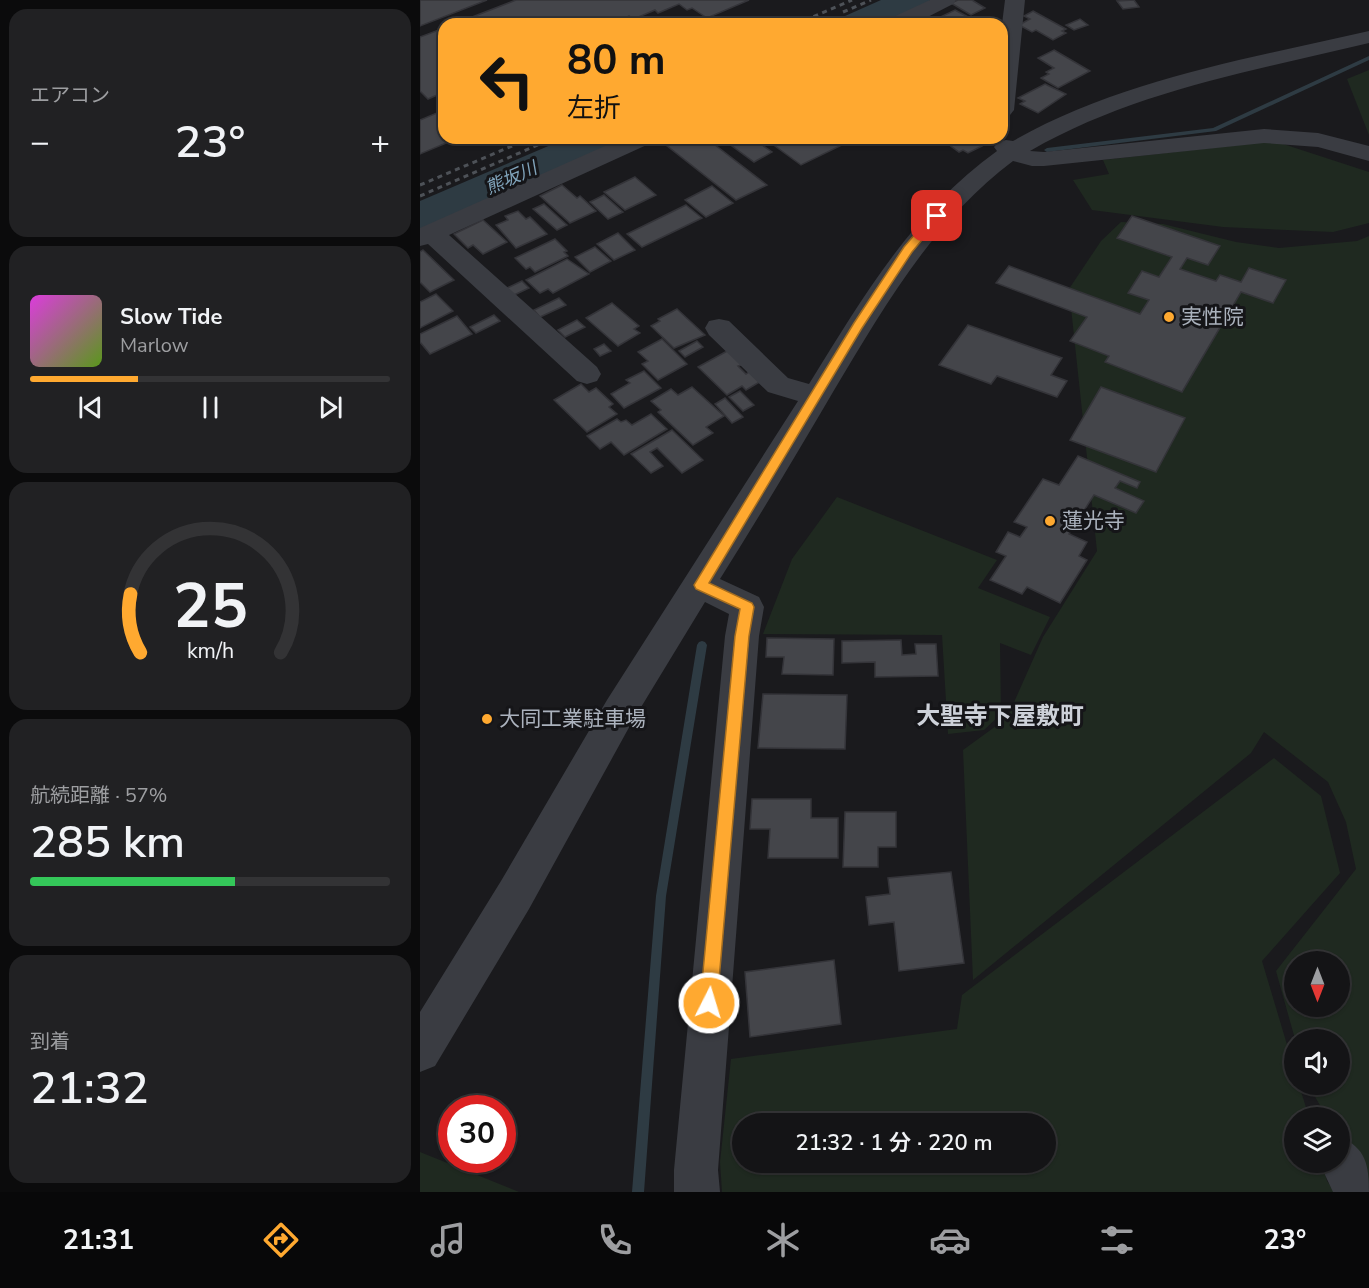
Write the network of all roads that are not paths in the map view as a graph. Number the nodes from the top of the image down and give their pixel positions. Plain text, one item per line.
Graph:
1 (946, 0) edge
2 (1015, 0) edge
3 (909, 18) edge
4 (1369, 38) edge
5 (1008, 59) edge
6 (630, 144) edge
7 (1006, 145) edge
8 (1369, 154) edge
9 (426, 235) edge
10 (719, 328) dead end
11 (587, 374) dead end
12 (816, 396) junction
13 (701, 585) junction
14 (420, 1052) edge
15 (1347, 1173) edge
16 (697, 1192) edge
17 (1357, 1192) edge

1 - 3 street
2 - 5 street
4 - 7 street
6 - 9 street
7 - 8 street
7 - 12 street
9 - 11 street
10 - 12 street
12 - 13 street
13 - 14 street
13 - 16 street
15 - 17 street

